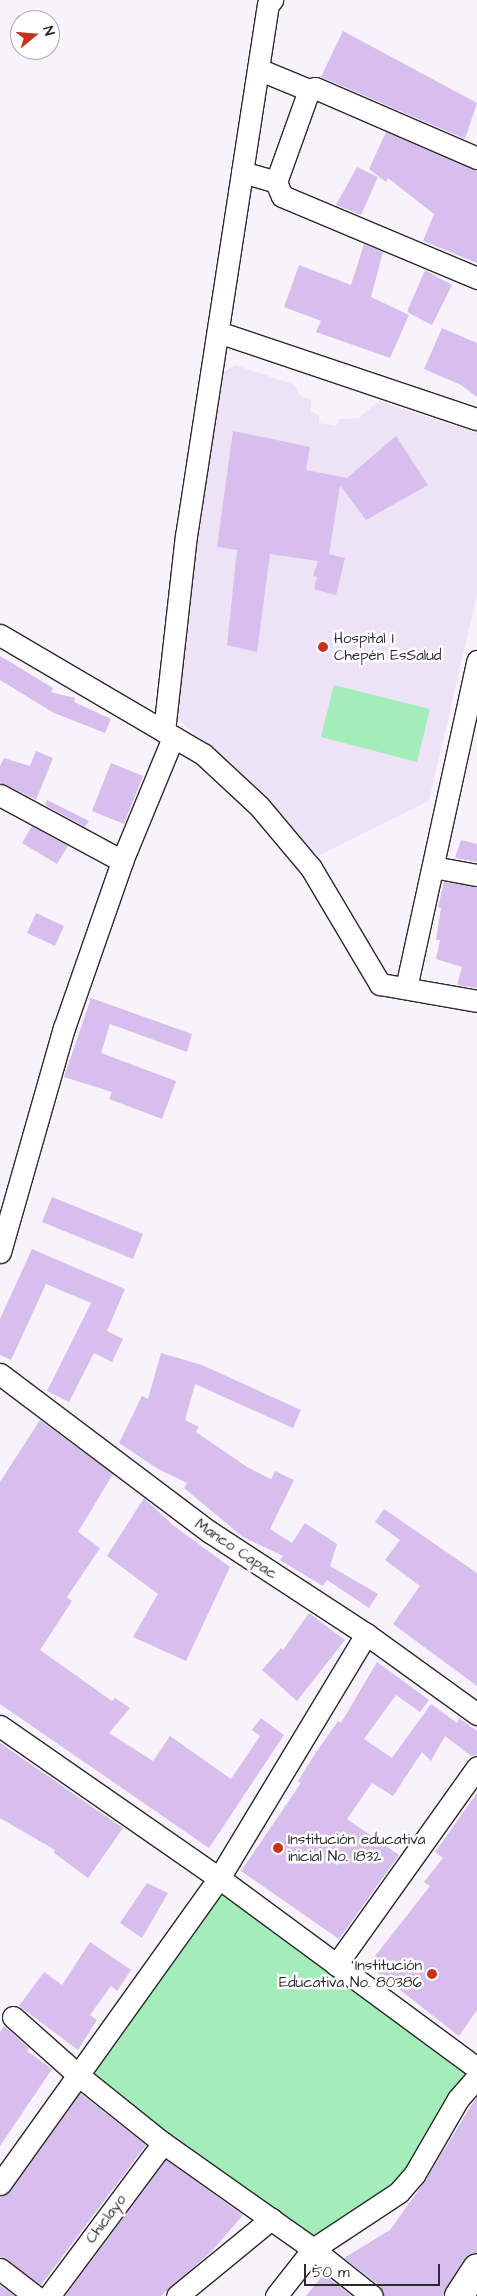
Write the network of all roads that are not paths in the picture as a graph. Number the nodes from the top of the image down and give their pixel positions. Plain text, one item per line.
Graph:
1 (272, 0) edge
2 (258, 69) junction
3 (309, 90) junction
4 (477, 158) edge
5 (242, 172) junction
6 (276, 182) junction
7 (477, 278) edge
8 (218, 332) junction
9 (477, 420) edge
10 (0, 635) edge
11 (477, 661) edge
12 (168, 734) junction
13 (468, 742) edge
14 (0, 795) edge
15 (122, 862) junction
16 (433, 867) junction
17 (477, 876) edge
18 (406, 988) junction
19 (477, 1001) edge
20 (0, 1252) edge
21 (0, 1374) edge
22 (366, 1634) junction
23 (477, 1714) edge
24 (0, 1726) edge
25 (477, 1767) edge
26 (218, 1878) junction
27 (336, 1965) junction
28 (13, 2017) dead end
29 (477, 2068) edge
30 (78, 2075) junction
31 (477, 2077) edge
32 (163, 2143) junction
33 (0, 2184) edge
34 (271, 2219) junction
35 (313, 2249) junction
36 (0, 2268) edge
37 (477, 2268) edge
38 (35, 2296) edge
39 (49, 2296) edge
40 (177, 2296) edge
41 (276, 2296) edge
42 (372, 2296) edge
43 (459, 2296) edge

1 - 2 street
2 - 3 street
2 - 5 street
3 - 4 street
3 - 6 street
5 - 6 street
5 - 8 street
6 - 7 street
8 - 9 street
8 - 12 street
10 - 12 street
11 - 13 street
12 - 15 street
12 - 18 street
13 - 16 street
14 - 15 street
15 - 20 street
16 - 17 street
16 - 18 street
18 - 19 street
21 - 22 street, Manco Capac
22 - 23 street, Manco Capac
22 - 26 street
24 - 26 street
25 - 27 street
26 - 27 street
26 - 30 street
27 - 29 street
28 - 30 street
30 - 32 street
30 - 33 street
31 - 35 street
32 - 34 street
32 - 39 street, Chiclayo
34 - 35 street
34 - 40 street
35 - 41 street
35 - 42 street
36 - 38 street
37 - 43 street

